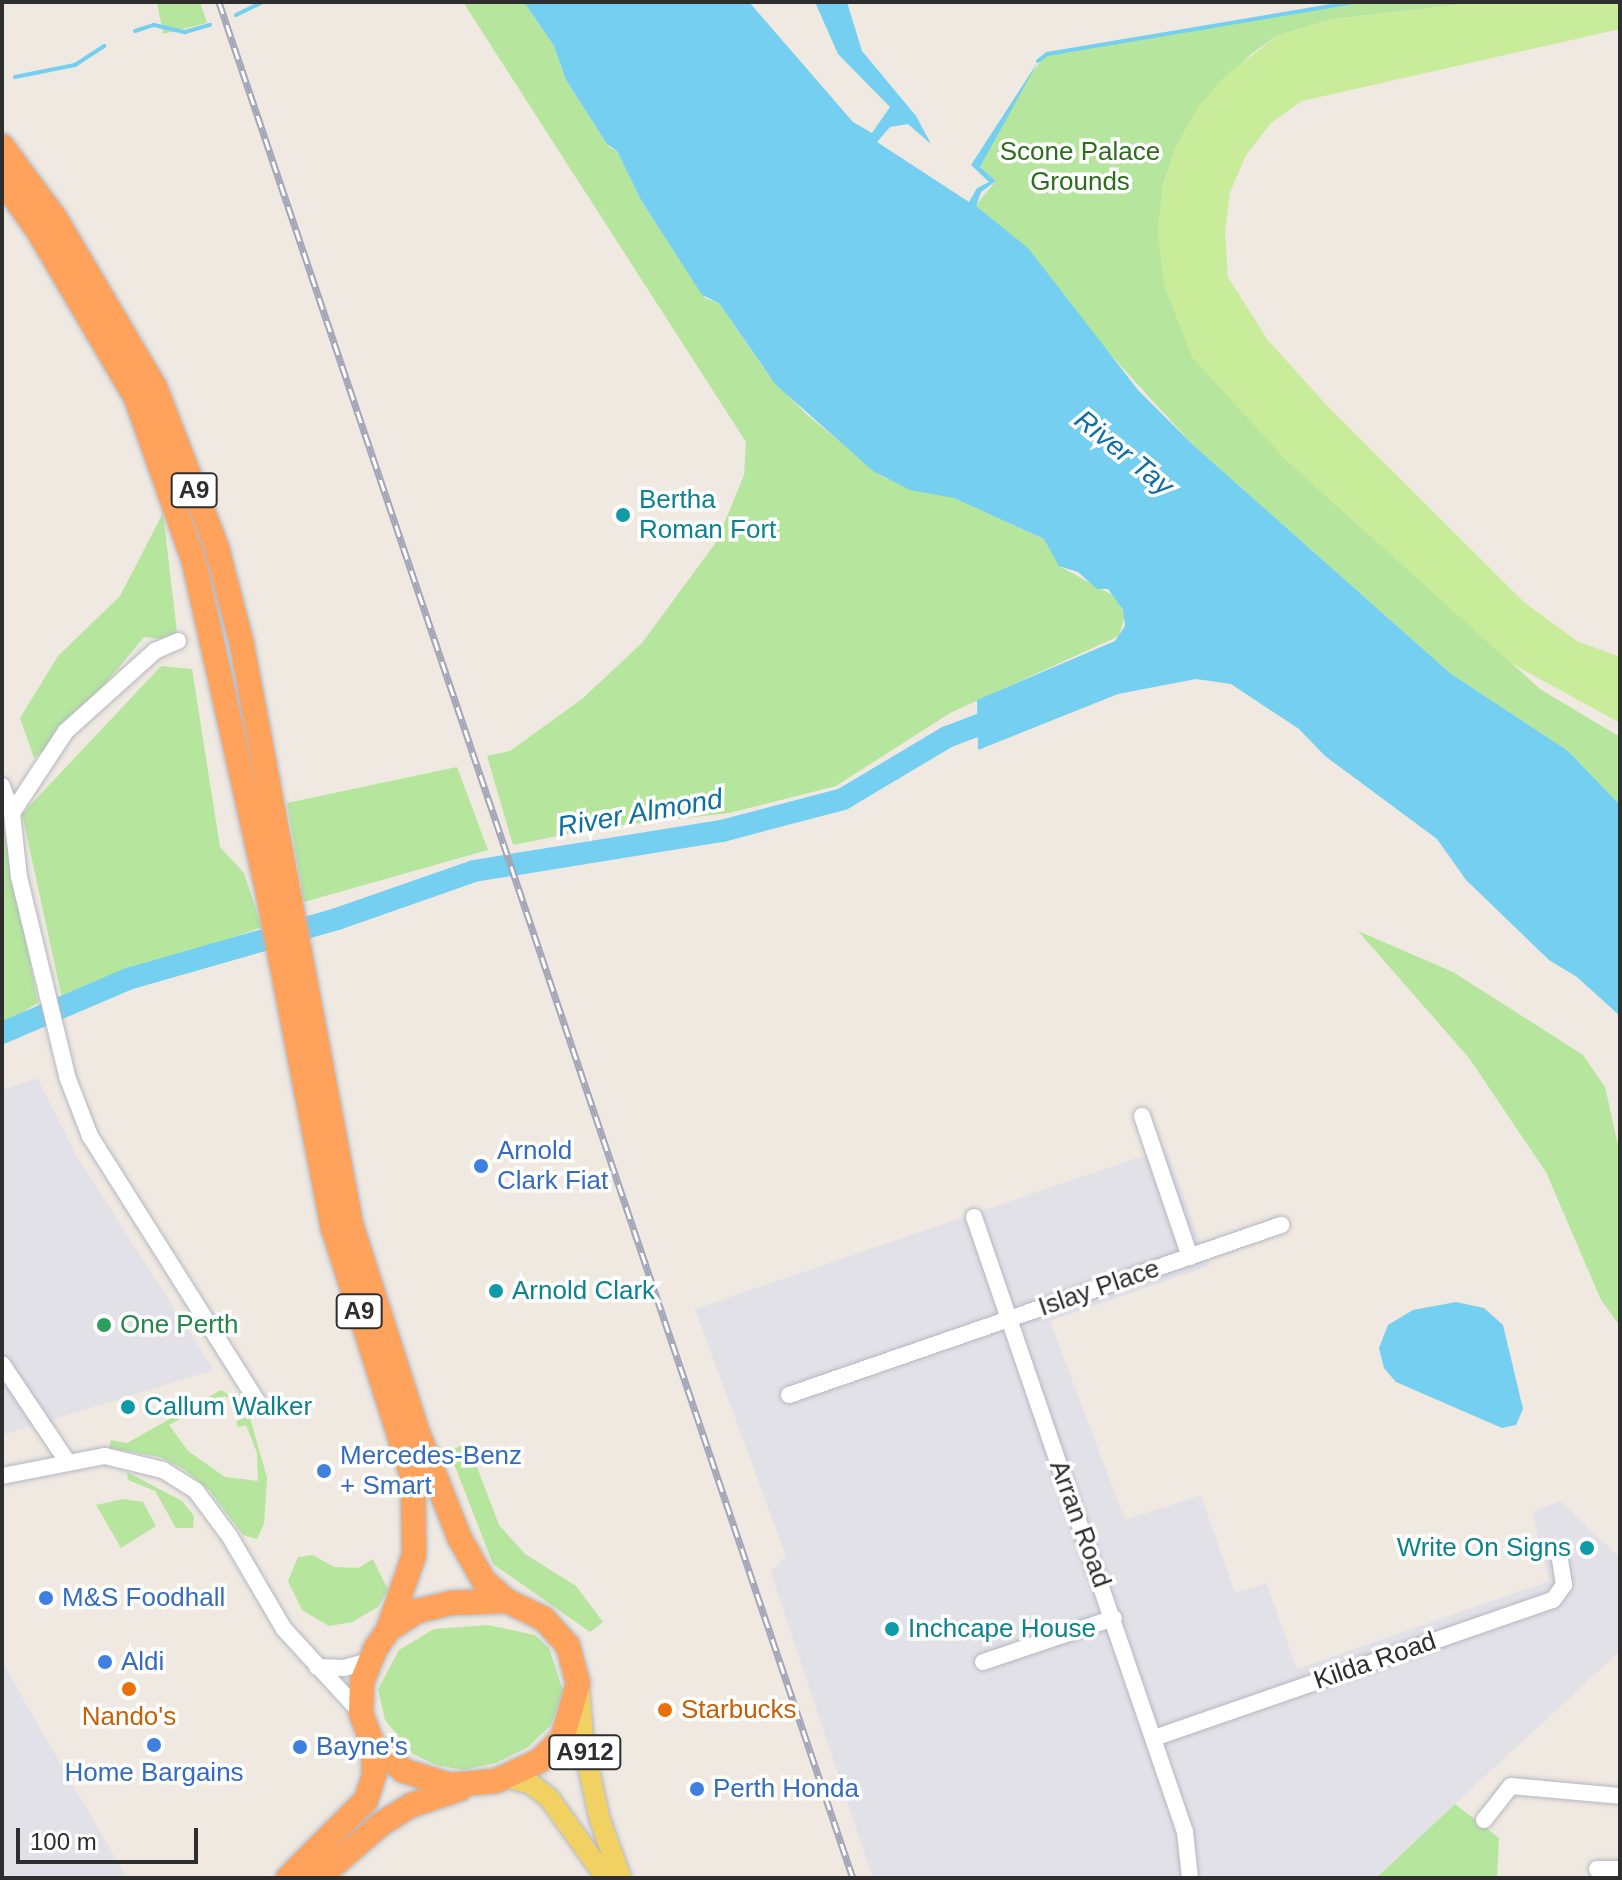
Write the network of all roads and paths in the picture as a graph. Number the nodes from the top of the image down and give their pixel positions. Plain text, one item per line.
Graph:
1 (2, 146) edge
2 (2, 180) edge
3 (178, 641) dead end
4 (2, 786) edge
5 (12, 813) junction
6 (275, 876) junction
7 (294, 984) junction
8 (1142, 1116) dead end
9 (974, 1217) dead end
10 (1281, 1225) dead end
11 (1190, 1257) junction
12 (1007, 1319) junction
13 (2, 1364) edge
14 (789, 1395) dead end
15 (259, 1404) dead end
16 (67, 1461) junction
17 (2, 1476) edge
18 (1560, 1559) dead end
19 (507, 1601) junction
20 (1114, 1618) junction
21 (388, 1630) junction
22 (369, 1661) junction
23 (983, 1662) dead end
24 (317, 1667) junction
25 (578, 1684) junction
26 (361, 1713) junction
27 (1154, 1738) junction
28 (373, 1745) junction
29 (509, 1778) junction
30 (478, 1784) junction
31 (1620, 1796) edge
32 (1484, 1820) dead end
33 (1597, 1869) dead end
34 (1620, 1869) edge
35 (288, 1878) edge
36 (319, 1878) edge
37 (606, 1878) edge
38 (621, 1878) edge
39 (1190, 1878) edge

1 - 6 highway, A9
2 - 6 highway, A9
3 - 5 street
4 - 5 street
5 - 15 street
6 - 7 highway, A9
7 - 19 highway, A9
7 - 21 highway, A9
8 - 11 street, Islay Place
9 - 12 street, Arran Road
10 - 11 street, Islay Place
11 - 12 street, Islay Place
12 - 14 street, Islay Place
12 - 20 street, Arran Road
13 - 16 street
16 - 17 street
16 - 24 street
18 - 27 street, Kilda Road
19 - 21 highway
19 - 25 highway
20 - 23 street
20 - 27 street, Arran Road
21 - 22 highway
22 - 24 street
22 - 26 highway
24 - 26 street
25 - 29 highway
25 - 38 main road, A912
26 - 28 highway
27 - 39 street, Arran Road
28 - 30 highway
28 - 35 highway
29 - 30 highway
29 - 37 main road, A912
30 - 36 highway
31 - 32 street
33 - 34 street

